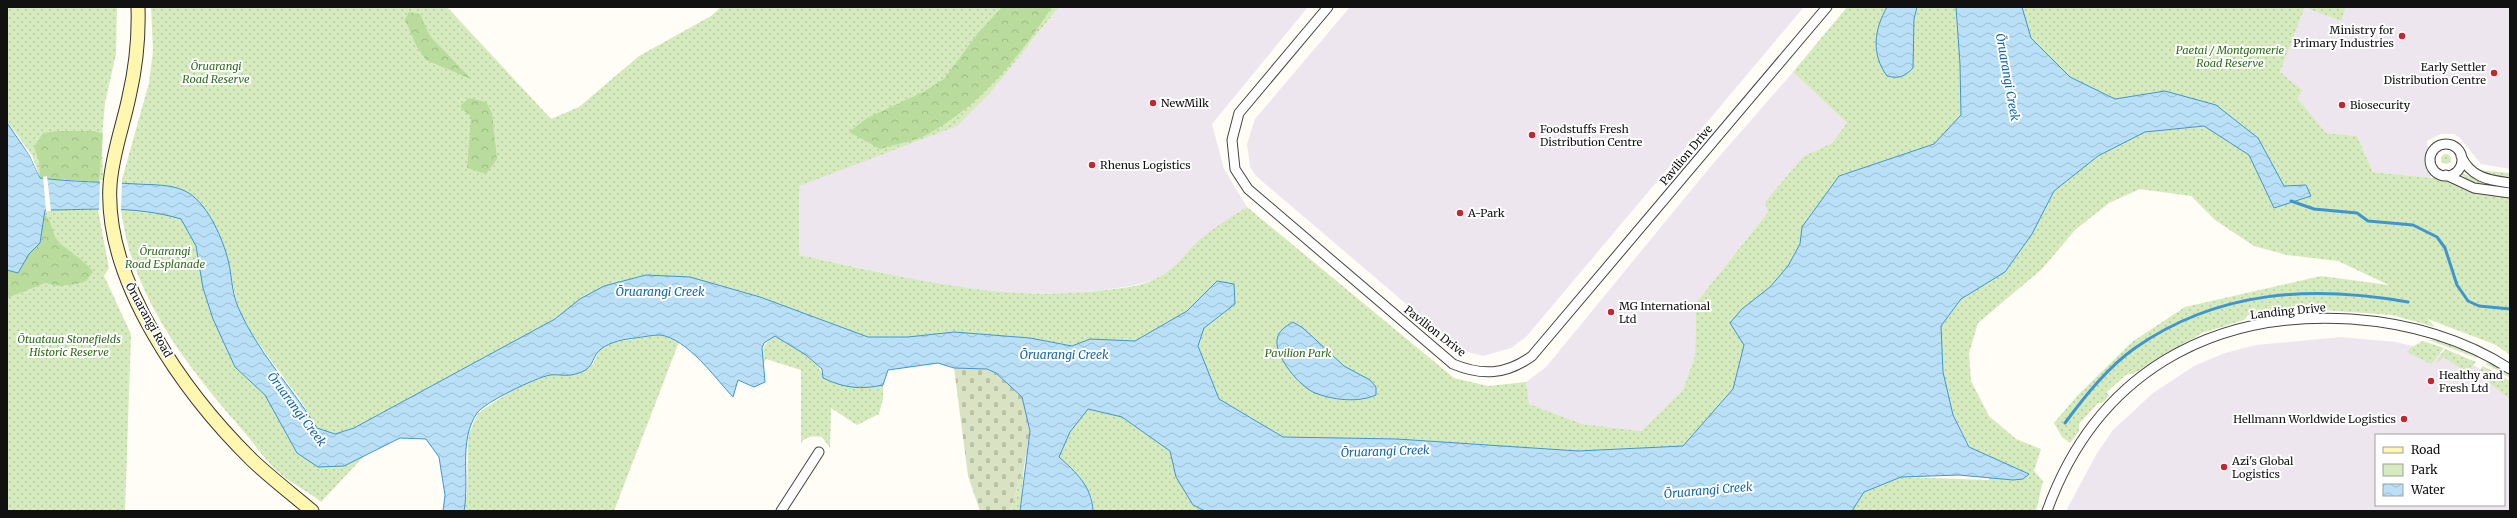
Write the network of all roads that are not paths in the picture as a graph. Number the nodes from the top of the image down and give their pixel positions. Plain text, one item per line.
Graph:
1 (138, 7) edge
2 (1328, 7) edge
3 (1827, 7) edge
4 (2461, 156) junction
5 (2446, 176) junction
6 (2510, 183) edge
7 (2510, 193) edge
8 (2510, 369) edge
9 (819, 452) dead end
10 (312, 511) edge
11 (781, 511) edge
12 (2047, 511) edge

1 - 10 street, Ōruarangi Road
2 - 3 street, Pavilion Drive
4 - 5 street
4 - 5 street
4 - 6 street
5 - 7 street
8 - 12 street, Landing Drive
9 - 11 street

